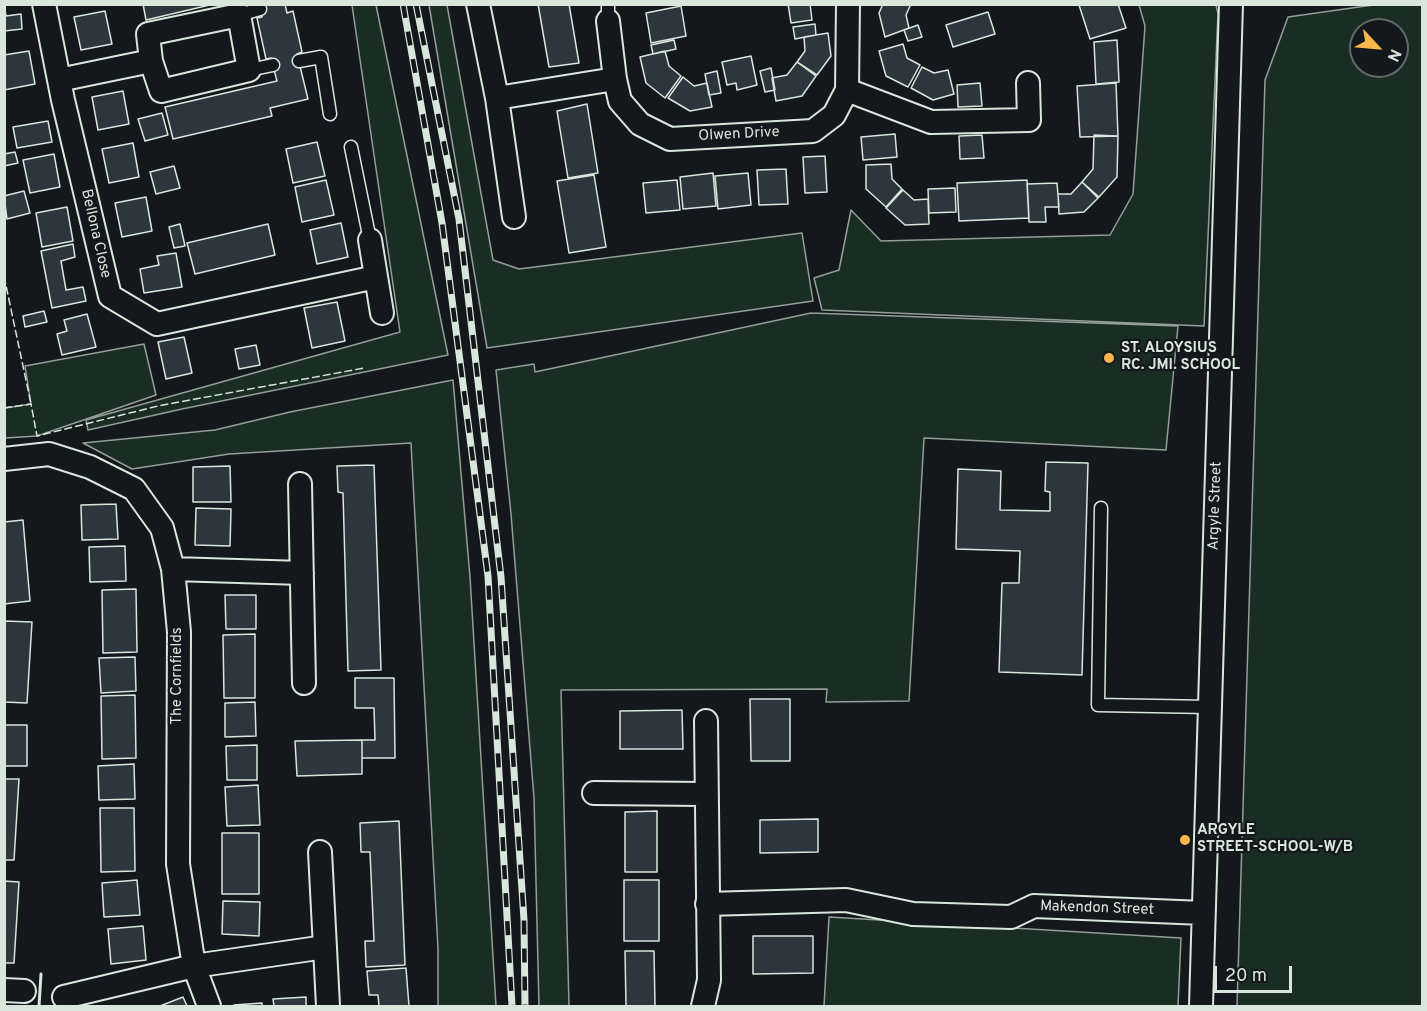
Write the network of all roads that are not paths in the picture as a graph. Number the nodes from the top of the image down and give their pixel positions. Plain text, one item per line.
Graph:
1 (44, 4) edge
2 (478, 4) edge
3 (848, 4) edge
4 (1231, 4) edge
5 (260, 9) dead end
6 (608, 13) edge
7 (238, 15) junction
8 (151, 61) junction
9 (299, 61) dead end
10 (273, 65) dead end
11 (249, 70) junction
12 (615, 79) junction
13 (59, 80) junction
14 (1028, 83) dead end
15 (847, 90) junction
16 (497, 99) junction
17 (330, 114) dead end
18 (351, 147) dead end
19 (514, 217) dead end
20 (370, 240) joint
21 (376, 277) junction
22 (382, 313) dead end
23 (4, 459) edge
24 (300, 484) dead end
25 (1101, 508) dead end
26 (173, 569) junction
27 (302, 573) junction
28 (304, 683) dead end
29 (1210, 707) junction
30 (706, 721) dead end
31 (594, 793) dead end
32 (705, 794) junction
33 (320, 852) dead end
34 (707, 904) junction
35 (1203, 913) junction
36 (325, 947) junction
37 (194, 966) junction
38 (64, 997) dead end
39 (209, 1006) edge
40 (328, 1006) edge
41 (703, 1006) edge
42 (1201, 1006) edge

1 - 13 street, Bellona Close
2 - 16 street
3 - 15 street, Olwen Drive
4 - 29 street, Argyle Street
5 - 7 lane
6 - 12 street, Olwen Drive
7 - 8 street
7 - 11 street
8 - 11 street
8 - 13 street
9 - 17 lane
10 - 11 lane
12 - 15 street, Olwen Drive
12 - 16 street
13 - 21 street, Bellona Close
14 - 15 street
16 - 19 street
18 - 20 lane
20 - 21 street
21 - 22 street
23 - 26 street, The Cornfields
24 - 27 street
25 - 29 lane
26 - 27 street
26 - 37 street, The Cornfields
27 - 28 street
29 - 35 street, Argyle Street
30 - 32 street
31 - 32 street
32 - 34 street
33 - 36 street
34 - 35 street, Makendon Street
34 - 41 street
35 - 42 street, Argyle Street
36 - 37 street
36 - 40 street
37 - 38 street
37 - 39 street, The Cornfields

